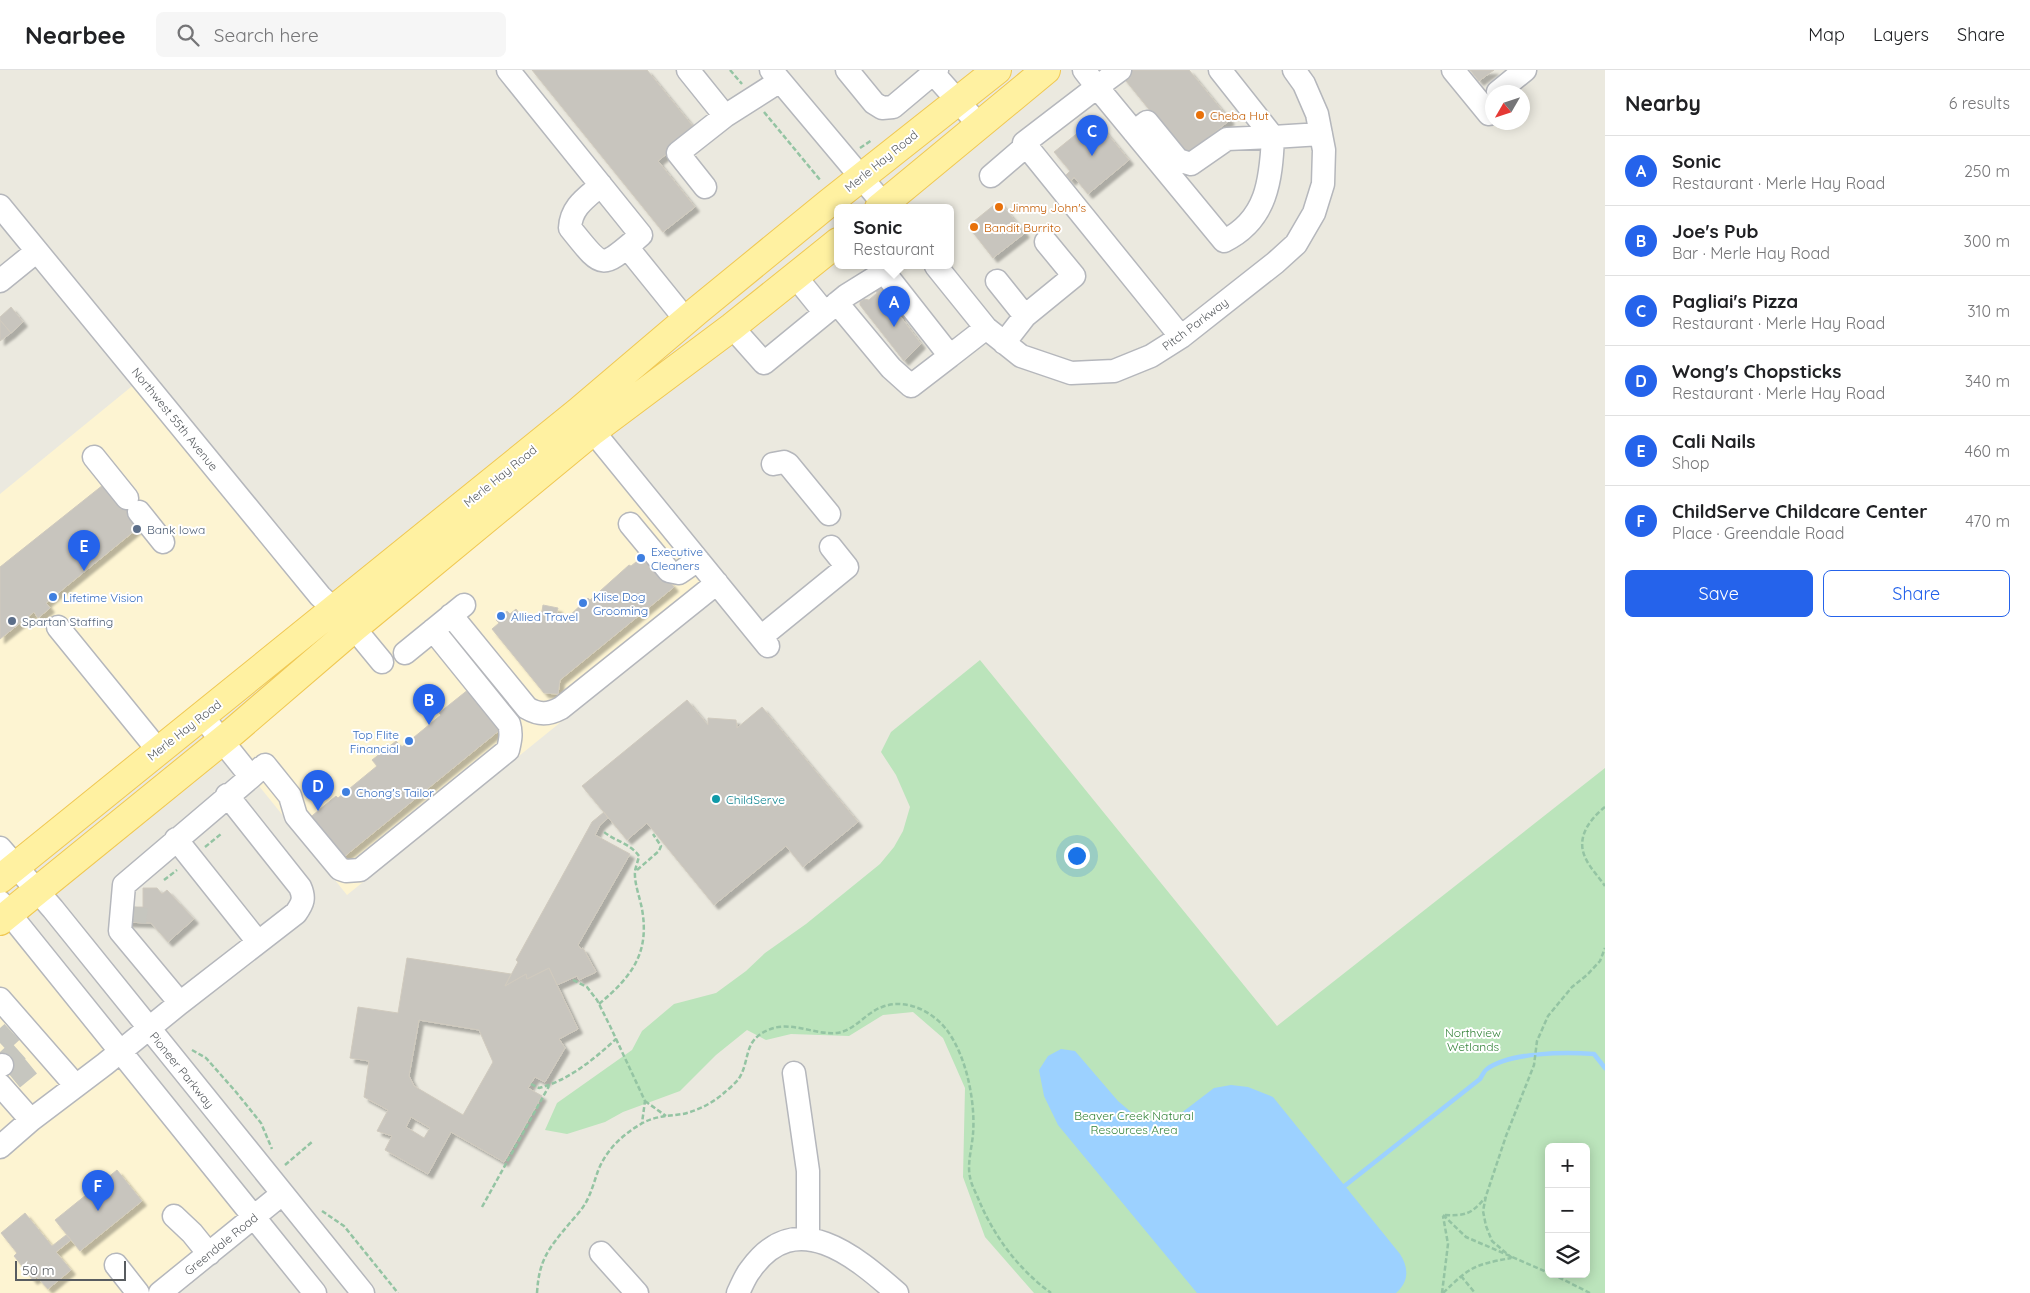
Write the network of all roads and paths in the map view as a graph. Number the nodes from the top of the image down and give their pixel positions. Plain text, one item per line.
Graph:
1 (508, 70) edge
2 (688, 70) edge
3 (730, 70) edge
4 (847, 70) edge
5 (997, 70) edge
6 (1046, 70) edge
7 (1120, 70) edge
8 (1220, 70) edge
9 (1294, 70) edge
10 (1453, 70) edge
11 (1525, 70) edge
12 (935, 72) edge
13 (776, 76) edge
14 (1091, 78) edge
15 (1509, 85) edge
16 (754, 98) junction
17 (1485, 98) edge
18 (958, 100) junction
19 (725, 116) junction
20 (980, 126) junction
21 (1134, 132) junction
22 (1321, 134) junction
23 (1273, 137) junction
24 (1026, 146) junction
25 (991, 176) dead end
26 (861, 178) junction
27 (820, 181) dead end
28 (601, 185) junction
29 (705, 187) dead end
30 (881, 204) edge
31 (887, 204) edge
32 (0, 206) edge
33 (1046, 242) dead end
34 (834, 245) edge
35 (627, 247) junction
36 (37, 251) junction
37 (938, 269) edge
38 (795, 276) junction
39 (0, 281) edge
40 (997, 281) dead end
41 (831, 308) junction
42 (1025, 316) junction
43 (686, 320) junction
44 (732, 327) junction
45 (986, 328) junction
46 (1181, 337) junction
47 (1004, 343) junction
48 (950, 356) junction
49 (586, 422) junction
50 (94, 457) dead end
51 (773, 464) dead end
52 (646, 512) junction
53 (829, 514) dead end
54 (163, 542) dead end
55 (831, 547) dead end
56 (698, 560) junction
57 (717, 583) junction
58 (344, 619) junction
59 (58, 627) dead end
60 (433, 630) junction
61 (405, 652) dead end
62 (382, 662) dead end
63 (202, 716) junction
64 (222, 740) junction
65 (158, 750) junction
66 (263, 767) junction
67 (227, 795) junction
68 (1605, 806) edge
69 (604, 832) dead end
70 (653, 834) dead end
71 (176, 839) junction
72 (6, 864) edge
73 (138, 871) junction
74 (636, 871) junction
75 (1605, 886) edge
76 (37, 891) junction
77 (3, 912) edge
78 (258, 942) junction
79 (132, 944) junction
80 (1605, 948) edge
81 (573, 980) dead end
82 (180, 1003) junction
83 (599, 1004) junction
84 (149, 1028) junction
85 (21, 1031) edge
86 (616, 1039) junction
87 (120, 1051) junction
88 (794, 1073) dead end
89 (3, 1076) edge
90 (532, 1084) dead end
91 (76, 1086) junction
92 (549, 1086) junction
93 (645, 1101) junction
94 (666, 1116) dead end
95 (31, 1120) junction
96 (642, 1123) dead end
97 (312, 1142) dead end
98 (0, 1147) edge
99 (282, 1167) dead end
100 (282, 1194) junction
101 (1486, 1196) junction
102 (482, 1206) dead end
103 (1443, 1215) junction
104 (174, 1216) dead end
105 (254, 1217) junction
106 (808, 1238) junction
107 (601, 1253) dead end
108 (209, 1254) junction
109 (1512, 1258) junction
110 (116, 1265) dead end
111 (1545, 1272) edge
112 (1461, 1276) junction
113 (1558, 1278) edge
114 (138, 1293) edge
115 (160, 1293) edge
116 (315, 1293) edge
117 (363, 1293) edge
118 (637, 1293) edge
119 (738, 1293) edge
120 (897, 1293) edge
121 (1443, 1293) edge
122 (1475, 1293) edge
123 (1590, 1293) edge

1 - 28 street
2 - 19 street
3 - 16 path
4 - 12 street
5 - 18 main road, Merle Hay Road
6 - 20 main road
7 - 14 street
8 - 23 street
9 - 22 street, Pitch Parkway
10 - 17 street
11 - 15 street
12 - 18 street
13 - 16 street
13 - 26 street
14 - 21 street
14 - 24 street
16 - 19 street
16 - 27 path
18 - 20 street
18 - 26 main road, Merle Hay Road
19 - 29 street
20 - 31 main road
21 - 23 street
21 - 23 street
22 - 23 street
22 - 46 street, Pitch Parkway
24 - 25 street
24 - 46 street
26 - 30 street
26 - 43 main road, Merle Hay Road
28 - 35 street
28 - 35 street
32 - 36 street, Northwest 55th Avenue
33 - 42 street
34 - 38 main road, Merle Hay Road
35 - 43 street
36 - 39 street
36 - 58 street, Northwest 55th Avenue
37 - 45 street, Pitch Parkway
38 - 41 street
38 - 44 main road, Merle Hay Road
40 - 42 street
41 - 44 street
41 - 48 street
41 - 48 street
42 - 47 street
43 - 49 main road, Merle Hay Road
44 - 49 main road, Merle Hay Road
45 - 47 street, Pitch Parkway
45 - 48 street
46 - 47 street, Pitch Parkway
49 - 52 street
49 - 58 main road, Merle Hay Road
50 - 54 street
51 - 53 street
52 - 56 street
52 - 56 street
55 - 57 street
56 - 57 street
57 - 60 street
58 - 62 street, Northwest 55th Avenue
58 - 63 main road, Merle Hay Road
58 - 64 main road, Merle Hay Road
59 - 65 street
60 - 61 street
60 - 66 street
63 - 64 street
63 - 65 main road, Merle Hay Road
64 - 66 street
64 - 76 main road, Merle Hay Road
65 - 72 main road, Merle Hay Road
66 - 67 street
67 - 71 street
67 - 78 street
68 - 75 path
69 - 74 path
70 - 74 path
71 - 73 street
71 - 78 street
72 - 76 street, Pioneer Parkway
73 - 79 street
73 - 79 street
74 - 83 path
76 - 77 main road, Merle Hay Road
76 - 84 street, Pioneer Parkway
77 - 87 street
78 - 82 street
79 - 82 street
80 - 101 path
81 - 83 path
82 - 84 street
83 - 86 path
84 - 87 street
84 - 100 street, Pioneer Parkway
85 - 91 street
86 - 92 path
86 - 93 path
87 - 91 street
87 - 105 street
88 - 106 street
89 - 95 street
90 - 92 path
91 - 95 street
92 - 102 path
93 - 94 path
93 - 96 path
95 - 98 street
97 - 99 path
100 - 105 street, Greendale Road
100 - 117 street, Pioneer Parkway
101 - 103 path
101 - 109 path
103 - 109 path
103 - 121 path
104 - 108 street
105 - 108 street, Greendale Road
105 - 116 street
106 - 119 street
106 - 120 street
107 - 118 street
108 - 115 street, Greendale Road
109 - 111 path
109 - 112 path
110 - 114 street
112 - 121 path
112 - 122 path
113 - 123 path

